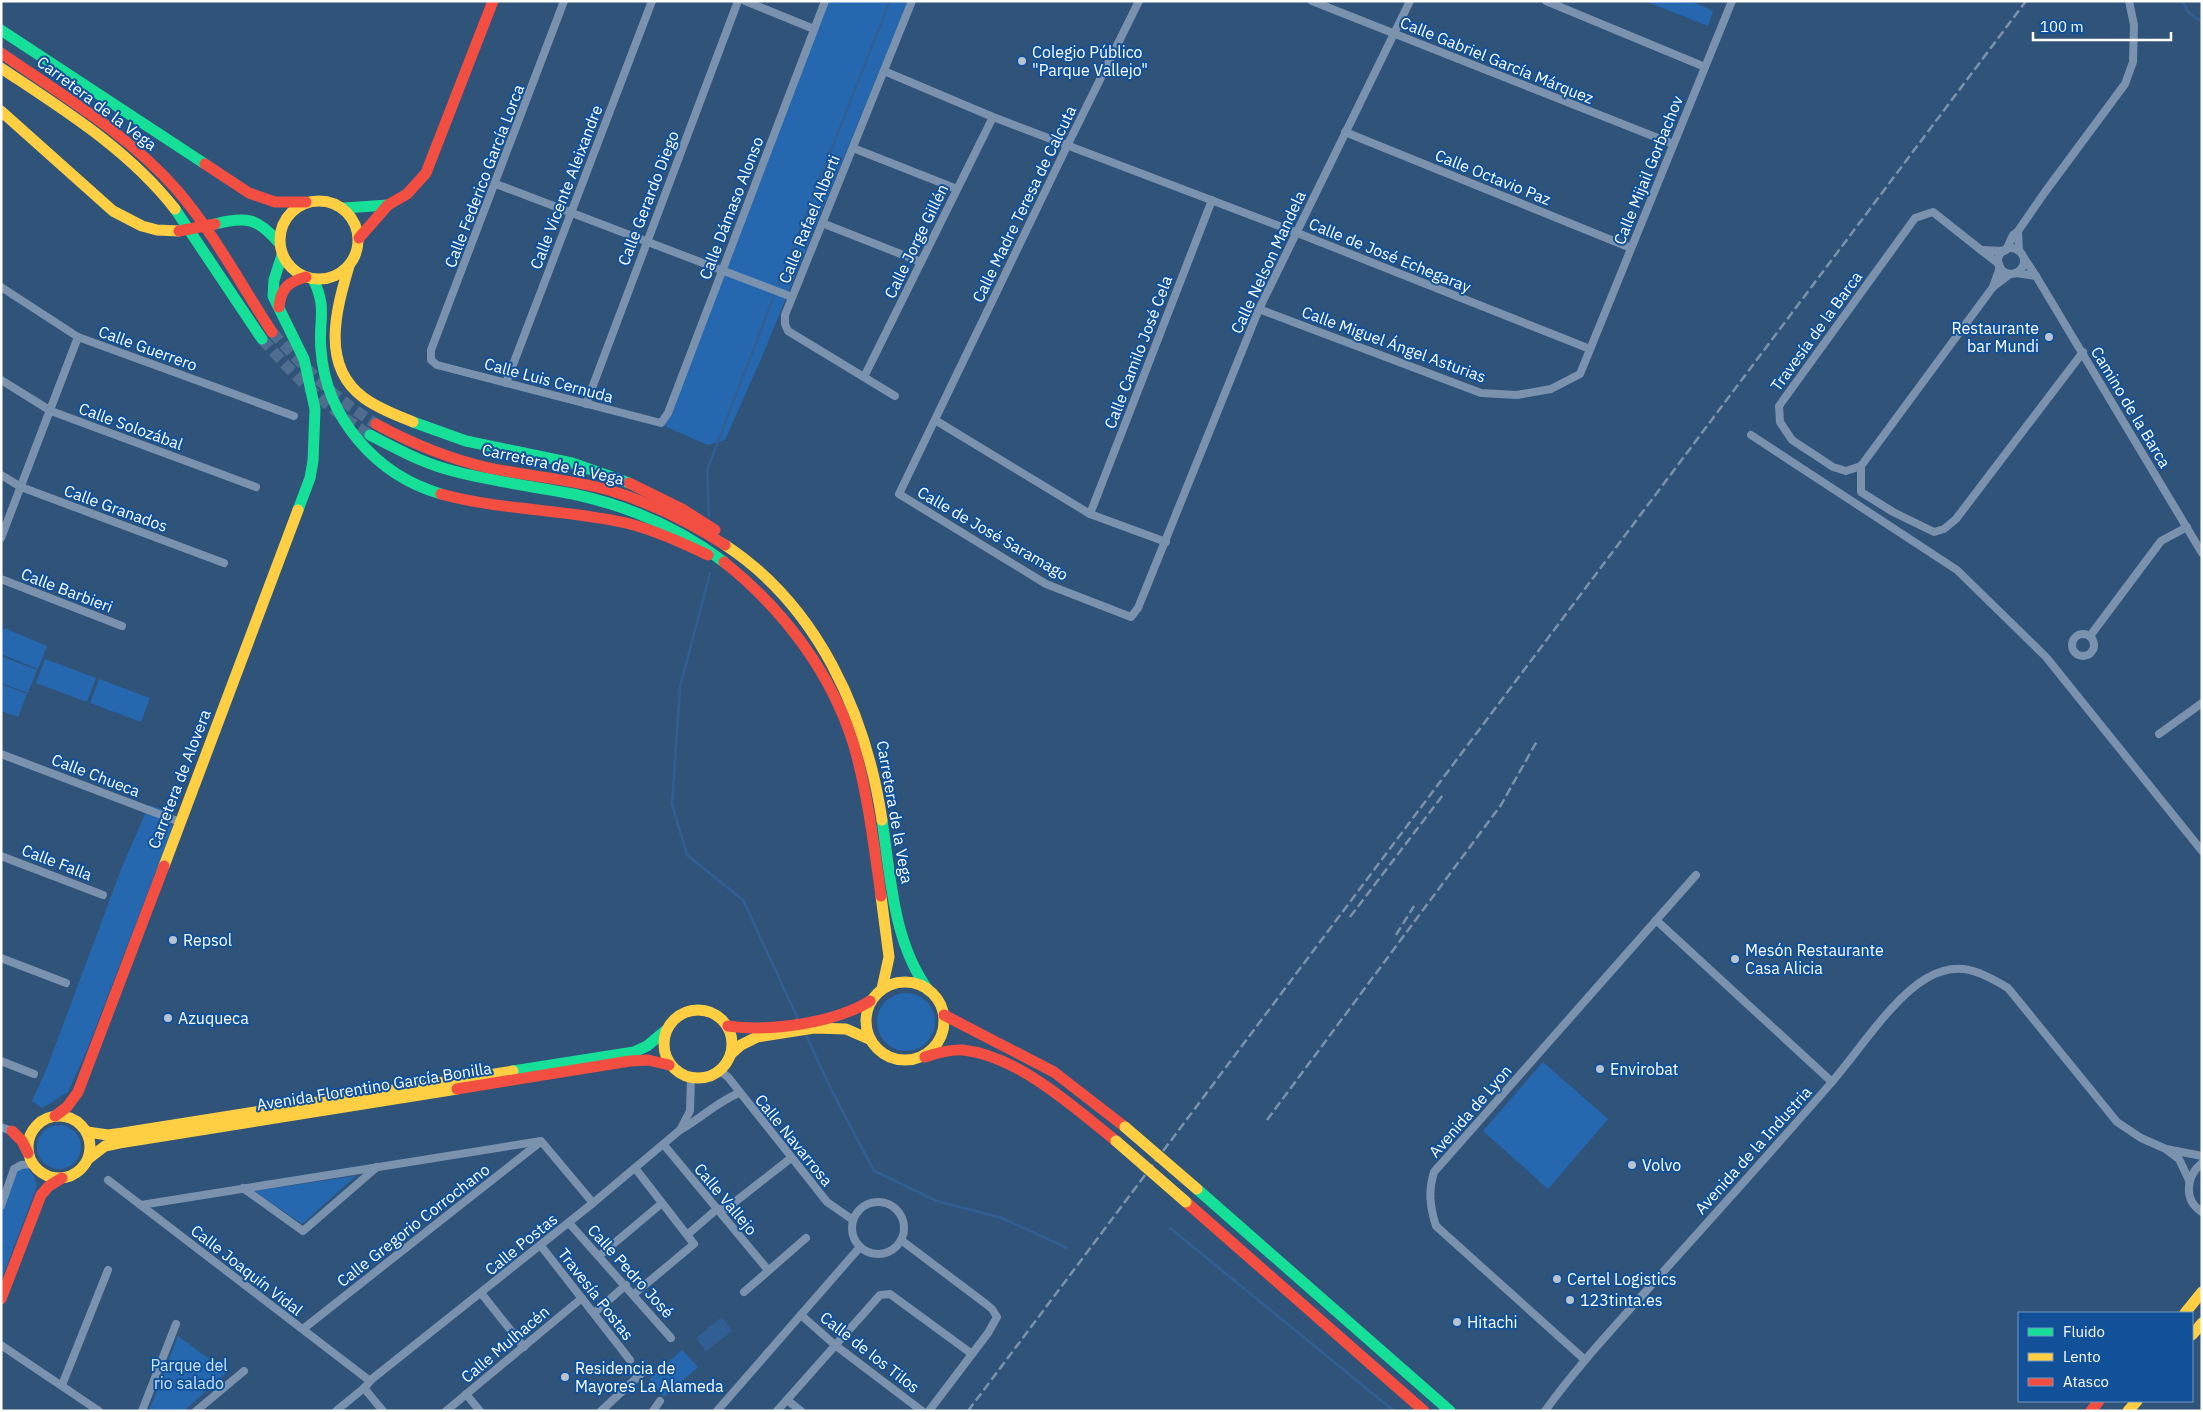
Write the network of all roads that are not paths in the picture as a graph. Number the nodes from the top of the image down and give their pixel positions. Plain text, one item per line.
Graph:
1 (492, 1) edge
2 (564, 1) edge
3 (652, 1) edge
4 (738, 1) edge
5 (745, 1) edge
6 (824, 1) edge
7 (912, 1) edge
8 (1139, 1) edge
9 (1410, 1) edge
10 (1546, 1) edge
11 (1732, 1) edge
12 (2129, 1) edge
13 (1314, 2) edge
14 (814, 29) junction
15 (1, 30) edge
16 (1394, 34) junction
17 (1, 53) edge
18 (1705, 67) junction
19 (1, 68) edge
20 (884, 71) junction
21 (1, 111) edge
22 (993, 117) junction
23 (1345, 132) junction
24 (1068, 144) junction
25 (1673, 144) junction
26 (852, 148) junction
27 (496, 184) junction
28 (956, 190) junction
29 (1212, 200) junction
30 (306, 202) junction
31 (388, 205) junction
32 (344, 208) junction
33 (570, 214) junction
34 (822, 223) junction
35 (2018, 231) junction
36 (1295, 232) junction
37 (359, 238) junction
38 (646, 242) junction
39 (279, 243) junction
40 (1631, 248) junction
41 (1981, 250) junction
42 (2005, 250) junction
43 (2022, 254) junction
44 (282, 255) junction
45 (921, 262) junction
46 (349, 266) junction
47 (2000, 266) junction
48 (721, 270) junction
49 (2013, 273) junction
50 (2036, 276) junction
51 (310, 278) junction
52 (1, 287) edge
53 (1993, 287) junction
54 (792, 297) junction
55 (279, 308) junction
56 (1259, 308) junction
57 (272, 332) tunnel mouth
58 (78, 337) junction
59 (262, 339) tunnel mouth
60 (1590, 349) junction
61 (2083, 352) junction
62 (431, 360) joint
63 (864, 377) junction
64 (1, 380) edge
65 (506, 383) junction
66 (895, 396) dead end
67 (586, 404) junction
68 (51, 411) junction
69 (294, 416) dead end
70 (935, 420) junction
71 (661, 423) joint
72 (376, 424) tunnel mouth
73 (370, 435) tunnel mouth
74 (1751, 435) dead end
75 (1861, 466) junction
76 (1, 475) edge
77 (21, 487) junction
78 (256, 487) dead end
79 (1090, 514) junction
80 (2187, 527) junction
81 (1, 538) edge
82 (1166, 542) junction
83 (2202, 553) edge
84 (224, 563) dead end
85 (730, 566) junction
86 (760, 572) junction
87 (1, 579) edge
88 (122, 626) dead end
89 (2090, 636) dead end
90 (2202, 703) edge
91 (2159, 734) dead end
92 (1, 754) edge
93 (180, 822) junction
94 (2202, 851) edge
95 (1, 856) edge
96 (1696, 875) dead end
97 (103, 894) dead end
98 (1656, 920) junction
99 (1, 958) edge
100 (66, 983) dead end
101 (882, 989) junction
102 (928, 990) junction
103 (870, 1001) junction
104 (944, 1015) junction
105 (728, 1026) junction
106 (665, 1031) junction
107 (869, 1038) junction
108 (731, 1054) junction
109 (919, 1058) junction
110 (1, 1061) edge
111 (669, 1065) junction
112 (720, 1071) junction
113 (34, 1074) dead end
114 (691, 1078) junction
115 (1832, 1082) junction
116 (78, 1092) junction
117 (739, 1093) junction
118 (55, 1116) junction
119 (35, 1127) junction
120 (83, 1128) junction
121 (7, 1129) edge
122 (680, 1130) junction
123 (541, 1142) junction
124 (664, 1145) junction
125 (2166, 1149) junction
126 (2202, 1156) edge
127 (791, 1158) junction
128 (88, 1159) junction
129 (33, 1163) junction
130 (2202, 1163) edge
131 (377, 1167) junction
132 (635, 1168) junction
133 (62, 1178) junction
134 (108, 1180) dead end
135 (2189, 1180) junction
136 (243, 1188) junction
137 (41, 1195) junction
138 (593, 1203) junction
139 (661, 1204) junction
140 (141, 1205) junction
141 (1, 1206) edge
142 (717, 1209) junction
143 (2202, 1212) edge
144 (853, 1220) junction
145 (569, 1223) junction
146 (687, 1236) junction
147 (806, 1238) dead end
148 (901, 1240) junction
149 (541, 1246) junction
150 (860, 1247) junction
151 (599, 1256) junction
152 (108, 1270) dead end
153 (768, 1270) junction
154 (626, 1285) junction
155 (744, 1292) dead end
156 (2202, 1292) edge
157 (481, 1293) junction
158 (634, 1294) junction
159 (582, 1298) junction
160 (1, 1299) edge
161 (2186, 1312) edge
162 (594, 1313) junction
163 (801, 1315) junction
164 (2202, 1322) edge
165 (176, 1324) dead end
166 (303, 1330) junction
167 (2193, 1334) edge
168 (671, 1338) dead end
169 (1, 1345) edge
170 (836, 1345) junction
171 (524, 1347) junction
172 (972, 1354) junction
173 (630, 1360) dead end
174 (1585, 1360) junction
175 (244, 1370) dead end
176 (642, 1373) dead end
177 (62, 1385) junction
178 (367, 1385) junction
179 (466, 1394) junction
180 (787, 1400) junction
181 (660, 1401) dead end
182 (99, 1411) edge
183 (142, 1411) edge
184 (196, 1411) edge
185 (336, 1411) edge
186 (383, 1411) edge
187 (446, 1411) edge
188 (480, 1411) edge
189 (601, 1411) edge
190 (653, 1411) edge
191 (717, 1411) edge
192 (778, 1411) edge
193 (801, 1411) edge
194 (922, 1411) edge
195 (929, 1411) edge
196 (1424, 1411) edge
197 (1450, 1411) edge
198 (1545, 1411) edge

1 - 31 main road
2 - 27 street, Calle Federico García Lorca
3 - 33 street, Calle Vicente Aleixandre
4 - 38 street, Calle Gerardo Diego
5 - 14 street
6 - 14 street, Calle Dámaso Alonso
7 - 20 street, Calle Rafael Alberti
8 - 24 street, Calle Madre Teresa de Calcuta
9 - 16 street, Calle Nelson Mandela
10 - 18 street
11 - 18 street, Calle Mijail Gorbachov
12 - 35 street
13 - 16 street, Calle Gabriel García Márquez
14 - 48 street, Calle Dámaso Alonso
15 - 30 main road
16 - 23 street, Calle Nelson Mandela
16 - 25 street, Calle Gabriel García Márquez
17 - 57 main road, Carretera de la Vega
18 - 25 street, Calle Mijail Gorbachov
19 - 59 main road, Carretera de la Vega
20 - 22 street, Calle de José Echegaray
20 - 26 street, Calle Rafael Alberti
21 - 39 main road, bridge
22 - 24 street, Calle de José Echegaray
22 - 28 street, Calle Jorge Gillén
23 - 36 street, Calle Nelson Mandela
23 - 40 street, Calle Octavio Paz
24 - 29 street, Calle de José Echegaray
24 - 70 street, Calle Madre Teresa de Calcuta
25 - 40 street, Calle Mijail Gorbachov
26 - 28 street
26 - 34 street, Calle Rafael Alberti
27 - 33 street
27 - 62 street, Calle Federico García Lorca
28 - 45 street, Calle Jorge Gillén
29 - 36 street, Calle de José Echegaray
29 - 79 street, Calle Camilo José Cela
30 - 32 main road
30 - 39 main road
31 - 32 main road
31 - 37 main road
32 - 37 main road
33 - 38 street
33 - 65 street, Calle Vicente Aleixandre
34 - 45 street
34 - 54 street, Calle Rafael Alberti
35 - 42 street
35 - 43 street
36 - 56 street, Calle Nelson Mandela
36 - 60 street, Calle de José Echegaray
37 - 46 main road
38 - 48 street
38 - 67 street, Calle Gerardo Diego
39 - 44 main road
40 - 60 street, Calle Mijail Gorbachov
41 - 42 street
41 - 47 street
41 - 75 street, Travesía de la Barca
42 - 43 street
42 - 47 street
43 - 49 street
43 - 50 street, Camino de la Barca
44 - 51 main road
44 - 55 main road, Carretera de Alovera
45 - 63 street, Calle Jorge Gillén
46 - 51 main road
46 - 86 main road
47 - 49 street
47 - 53 street
48 - 54 street
48 - 71 street, Calle Dámaso Alonso
49 - 50 street
49 - 53 street
50 - 61 street, Camino de la Barca
51 - 55 main road
51 - 85 main road
52 - 58 street, Calle Guerrero
53 - 75 street
54 - 63 street, Calle Rafael Alberti
55 - 93 main road, Carretera de Alovera
56 - 60 street, Calle Miguel Ángel Asturias
56 - 82 street, Calle Nelson Mandela
58 - 68 street
58 - 69 street, Calle Guerrero
61 - 75 street
61 - 80 street, Camino de la Barca
62 - 65 street, Calle Luis Cernuda
63 - 66 street, Calle Rafael Alberti
64 - 68 street, Calle Solozábal
65 - 67 street, Calle Luis Cernuda
67 - 71 street, Calle Luis Cernuda
68 - 77 street
68 - 78 street, Calle Solozábal
70 - 79 street
70 - 82 street, Calle de José Saramago
72 - 86 main road, Carretera de la Vega
73 - 85 main road, Carretera de la Vega
74 - 94 street
76 - 77 street, Calle Granados
77 - 81 street
77 - 84 street, Calle Granados
79 - 82 street
80 - 83 street, Camino de la Barca
80 - 89 street
85 - 101 main road, Carretera de la Vega
86 - 102 main road, Carretera de la Vega
87 - 88 street, Calle Barbieri
90 - 91 street
92 - 93 street, Calle Chueca
93 - 116 main road, Carretera de Alovera
95 - 97 street, Calle Falla
96 - 98 street, Avenida de Lyon
98 - 115 street
98 - 174 street, Avenida de Lyon
99 - 100 street
101 - 102 main road
101 - 103 main road
102 - 104 main road
103 - 105 main road
103 - 107 main road
104 - 109 main road
104 - 197 main road, bridge
105 - 106 main road
105 - 108 main road
106 - 111 main road
106 - 120 main road, Avenida Florentino García Bonilla
107 - 108 main road
107 - 109 main road
108 - 112 main road
109 - 196 main road, bridge
110 - 113 street
111 - 114 main road
111 - 128 main road, Avenida Florentino García Bonilla
112 - 114 main road
112 - 117 street, Calle Navarrosa
114 - 122 street, Calle Postas
115 - 125 street, Avenida de la Industria
115 - 174 street, Avenida de la Industria
116 - 118 main road, Carretera de Alovera
116 - 120 main road, Carretera de Alovera
117 - 122 street
117 - 127 street, Calle Navarrosa
118 - 119 main road
118 - 120 main road
119 - 121 main road
119 - 129 main road
120 - 128 main road
121 - 129 main road
122 - 124 street, Calle Postas
123 - 131 street
123 - 138 street
123 - 166 street, Calle Gregorio Corrochano
124 - 132 street, Calle Postas
124 - 142 street, Calle Vallejo
125 - 126 street
125 - 135 street
127 - 142 street
127 - 144 street, Calle Navarrosa
128 - 133 main road
129 - 133 main road
129 - 137 main road
129 - 141 street
130 - 135 street
131 - 136 street
131 - 136 street
132 - 138 street, Calle Postas
132 - 139 street
133 - 137 main road
134 - 140 street, Calle Joaquín Vidal
135 - 143 street
136 - 140 street
137 - 160 main road
138 - 145 street, Calle Postas
139 - 146 street
139 - 151 street
140 - 166 street, Calle Joaquín Vidal
142 - 146 street
142 - 153 street, Calle Vallejo
144 - 148 street
144 - 150 street
145 - 149 street, Calle Postas
145 - 151 street, Calle Pedro José
146 - 158 street
147 - 153 street
148 - 150 street
148 - 172 street
149 - 157 street, Calle Postas
149 - 159 street, Travesía Postas
150 - 163 street
151 - 154 street, Calle Pedro José
152 - 177 street
153 - 155 street
154 - 158 street, Calle Pedro José
154 - 162 street
156 - 161 main road
157 - 171 street
157 - 178 street, Calle Postas
158 - 168 street, Calle Pedro José
159 - 162 street, Travesía Postas
159 - 171 street, Calle Mulhacén
162 - 173 street, Travesía Postas
163 - 170 street, Calle de los Tilos
163 - 191 street
164 - 167 main road
165 - 183 street
166 - 178 street, Calle Joaquín Vidal
169 - 177 street
170 - 172 street
170 - 180 street
170 - 194 street, Calle de los Tilos
171 - 179 street, Calle Mulhacén
172 - 195 street
174 - 198 street, Avenida de la Industria
175 - 184 street
176 - 189 street
177 - 182 street
178 - 185 street, Calle Postas
178 - 186 street, Calle Joaquín Vidal
179 - 187 street, Calle Mulhacén
179 - 188 street
180 - 192 street
180 - 193 street
181 - 190 street

